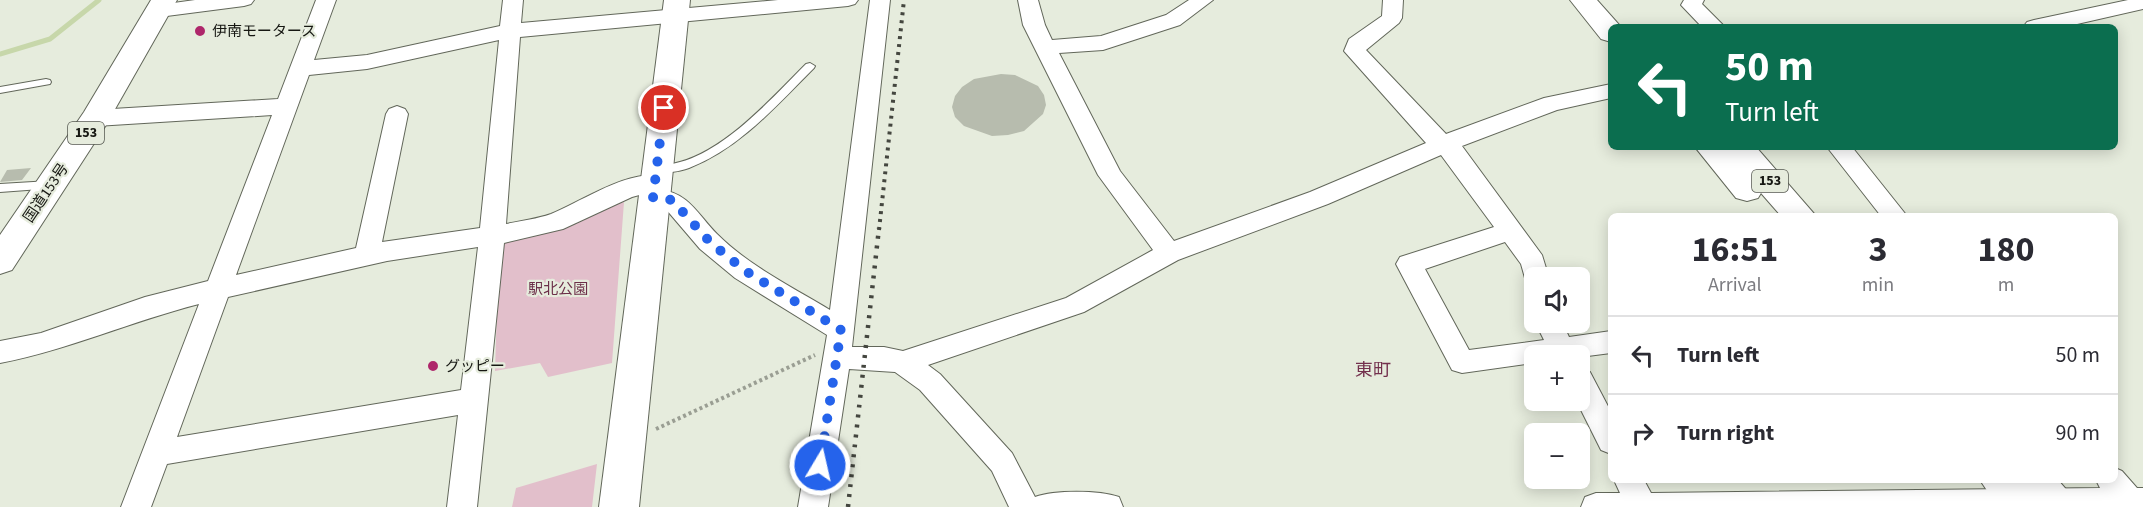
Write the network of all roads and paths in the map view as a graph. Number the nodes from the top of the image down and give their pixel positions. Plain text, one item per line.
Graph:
1 (244, 0) edge
2 (326, 0) edge
3 (513, 0) edge
4 (848, 0) edge
5 (880, 0) edge
6 (1028, 0) edge
7 (1203, 0) edge
8 (1393, 0) edge
9 (1583, 0) edge
10 (1606, 0) edge
11 (1694, 0) edge
12 (161, 5) edge
13 (677, 9) edge
14 (2138, 9) edge
15 (1627, 24) edge
16 (1710, 24) edge
17 (2051, 24) edge
18 (1608, 29) edge
19 (509, 30) junction
20 (1045, 47) junction
21 (810, 66) dead end
22 (301, 69) junction
23 (46, 82) dead end
24 (0, 90) edge
25 (1608, 92) edge
26 (287, 106) junction
27 (397, 114) dead end
28 (96, 118) junction
29 (1442, 145) junction
30 (1713, 150) edge
31 (1742, 150) edge
32 (1841, 150) edge
33 (654, 184) junction
34 (52, 185) junction
35 (0, 188) edge
36 (1767, 213) edge
37 (1797, 213) edge
38 (1893, 213) edge
39 (1510, 231) junction
40 (492, 236) junction
41 (1169, 254) junction
42 (367, 255) junction
43 (0, 261) edge
44 (1534, 267) edge
45 (217, 289) junction
46 (1608, 343) edge
47 (838, 344) junction
48 (1590, 346) edge
49 (0, 352) edge
50 (1524, 356) edge
51 (903, 362) junction
52 (474, 400) junction
53 (1590, 400) edge
54 (1608, 435) edge
55 (625, 443) junction
56 (156, 453) junction
57 (2115, 483) edge
58 (1635, 492) edge
59 (2030, 496) edge
60 (2137, 502) edge
61 (136, 507) edge
62 (462, 507) edge
63 (619, 507) edge
64 (813, 507) edge
65 (1024, 507) edge
66 (1045, 507) edge
67 (1108, 507) edge
68 (1596, 507) edge

1 - 12 street
2 - 22 street
3 - 19 street
4 - 13 street
5 - 47 street
6 - 20 street
7 - 20 street
8 - 29 street
9 - 18 main road
10 - 15 main road
11 - 16 street
12 - 28 main road, 国道153号 / 153
13 - 19 street
13 - 33 main road
14 - 17 street
19 - 22 street
19 - 40 street
20 - 41 street
21 - 33 lane
22 - 26 street
23 - 24 lane
25 - 29 street
26 - 28 street
26 - 45 street
27 - 42 street
28 - 34 main road, 国道153号 / 153
29 - 39 street
29 - 41 street
30 - 36 main road, 153
31 - 37 main road, 153
32 - 38 street
33 - 40 street
33 - 47 street
33 - 55 main road
34 - 35 lane
34 - 43 main road, 国道153号 / 153
39 - 44 street
39 - 50 street
40 - 42 street
40 - 52 street
41 - 51 street
42 - 45 street
45 - 49 street
45 - 56 street
46 - 48 street
47 - 51 street
47 - 55 path
47 - 64 street
51 - 65 street
52 - 56 street
52 - 62 street
53 - 54 street
55 - 63 main road
56 - 61 street
57 - 60 street
58 - 59 street
58 - 68 street
59 - 60 street
66 - 67 street

